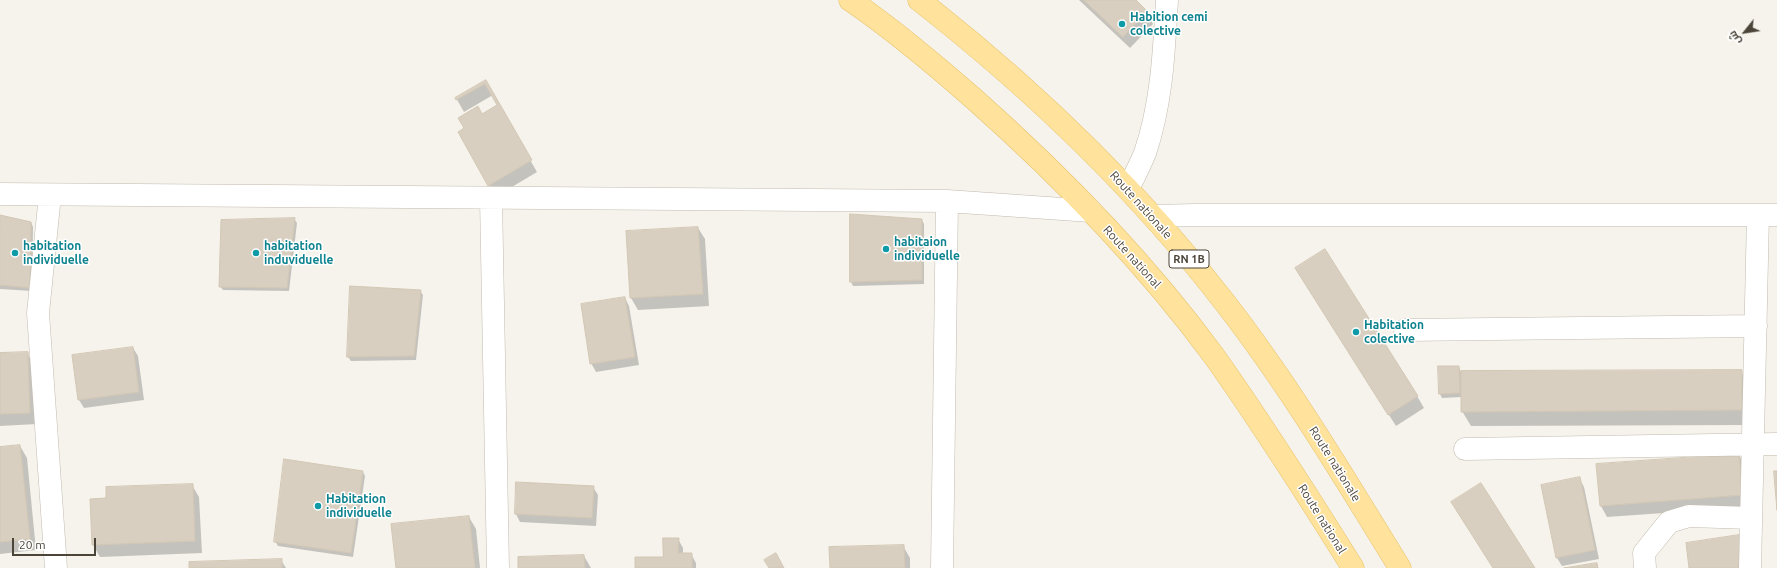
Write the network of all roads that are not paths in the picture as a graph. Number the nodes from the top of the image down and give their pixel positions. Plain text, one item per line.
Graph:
1 (850, 0) edge
2 (919, 0) edge
3 (1166, 0) edge
4 (1128, 189) junction
5 (0, 194) edge
6 (50, 195) junction
7 (491, 198) junction
8 (947, 201) junction
9 (1091, 211) junction
10 (1768, 215) edge
11 (1153, 216) junction
12 (1756, 326) junction
13 (1405, 330) dead end
14 (1753, 443) junction
15 (1777, 444) edge
16 (1465, 449) dead end
17 (1751, 518) junction
18 (56, 568) edge
19 (498, 568) edge
20 (942, 568) edge
21 (1352, 568) edge
22 (1400, 568) edge
23 (1645, 568) edge
24 (1750, 568) edge

1 - 9 main road, Route national
2 - 4 main road, Route nationale / RN 1B
3 - 4 street
4 - 11 main road, Route nationale / RN 1B
5 - 6 street
6 - 7 street
6 - 18 street
7 - 8 street
7 - 19 street
8 - 9 street
8 - 20 street
9 - 21 main road, Route national
10 - 11 street
10 - 12 street
11 - 22 main road, Route nationale / RN 1B
12 - 13 street
12 - 14 street
14 - 15 street
14 - 16 street
14 - 17 street
17 - 23 street
17 - 24 street

